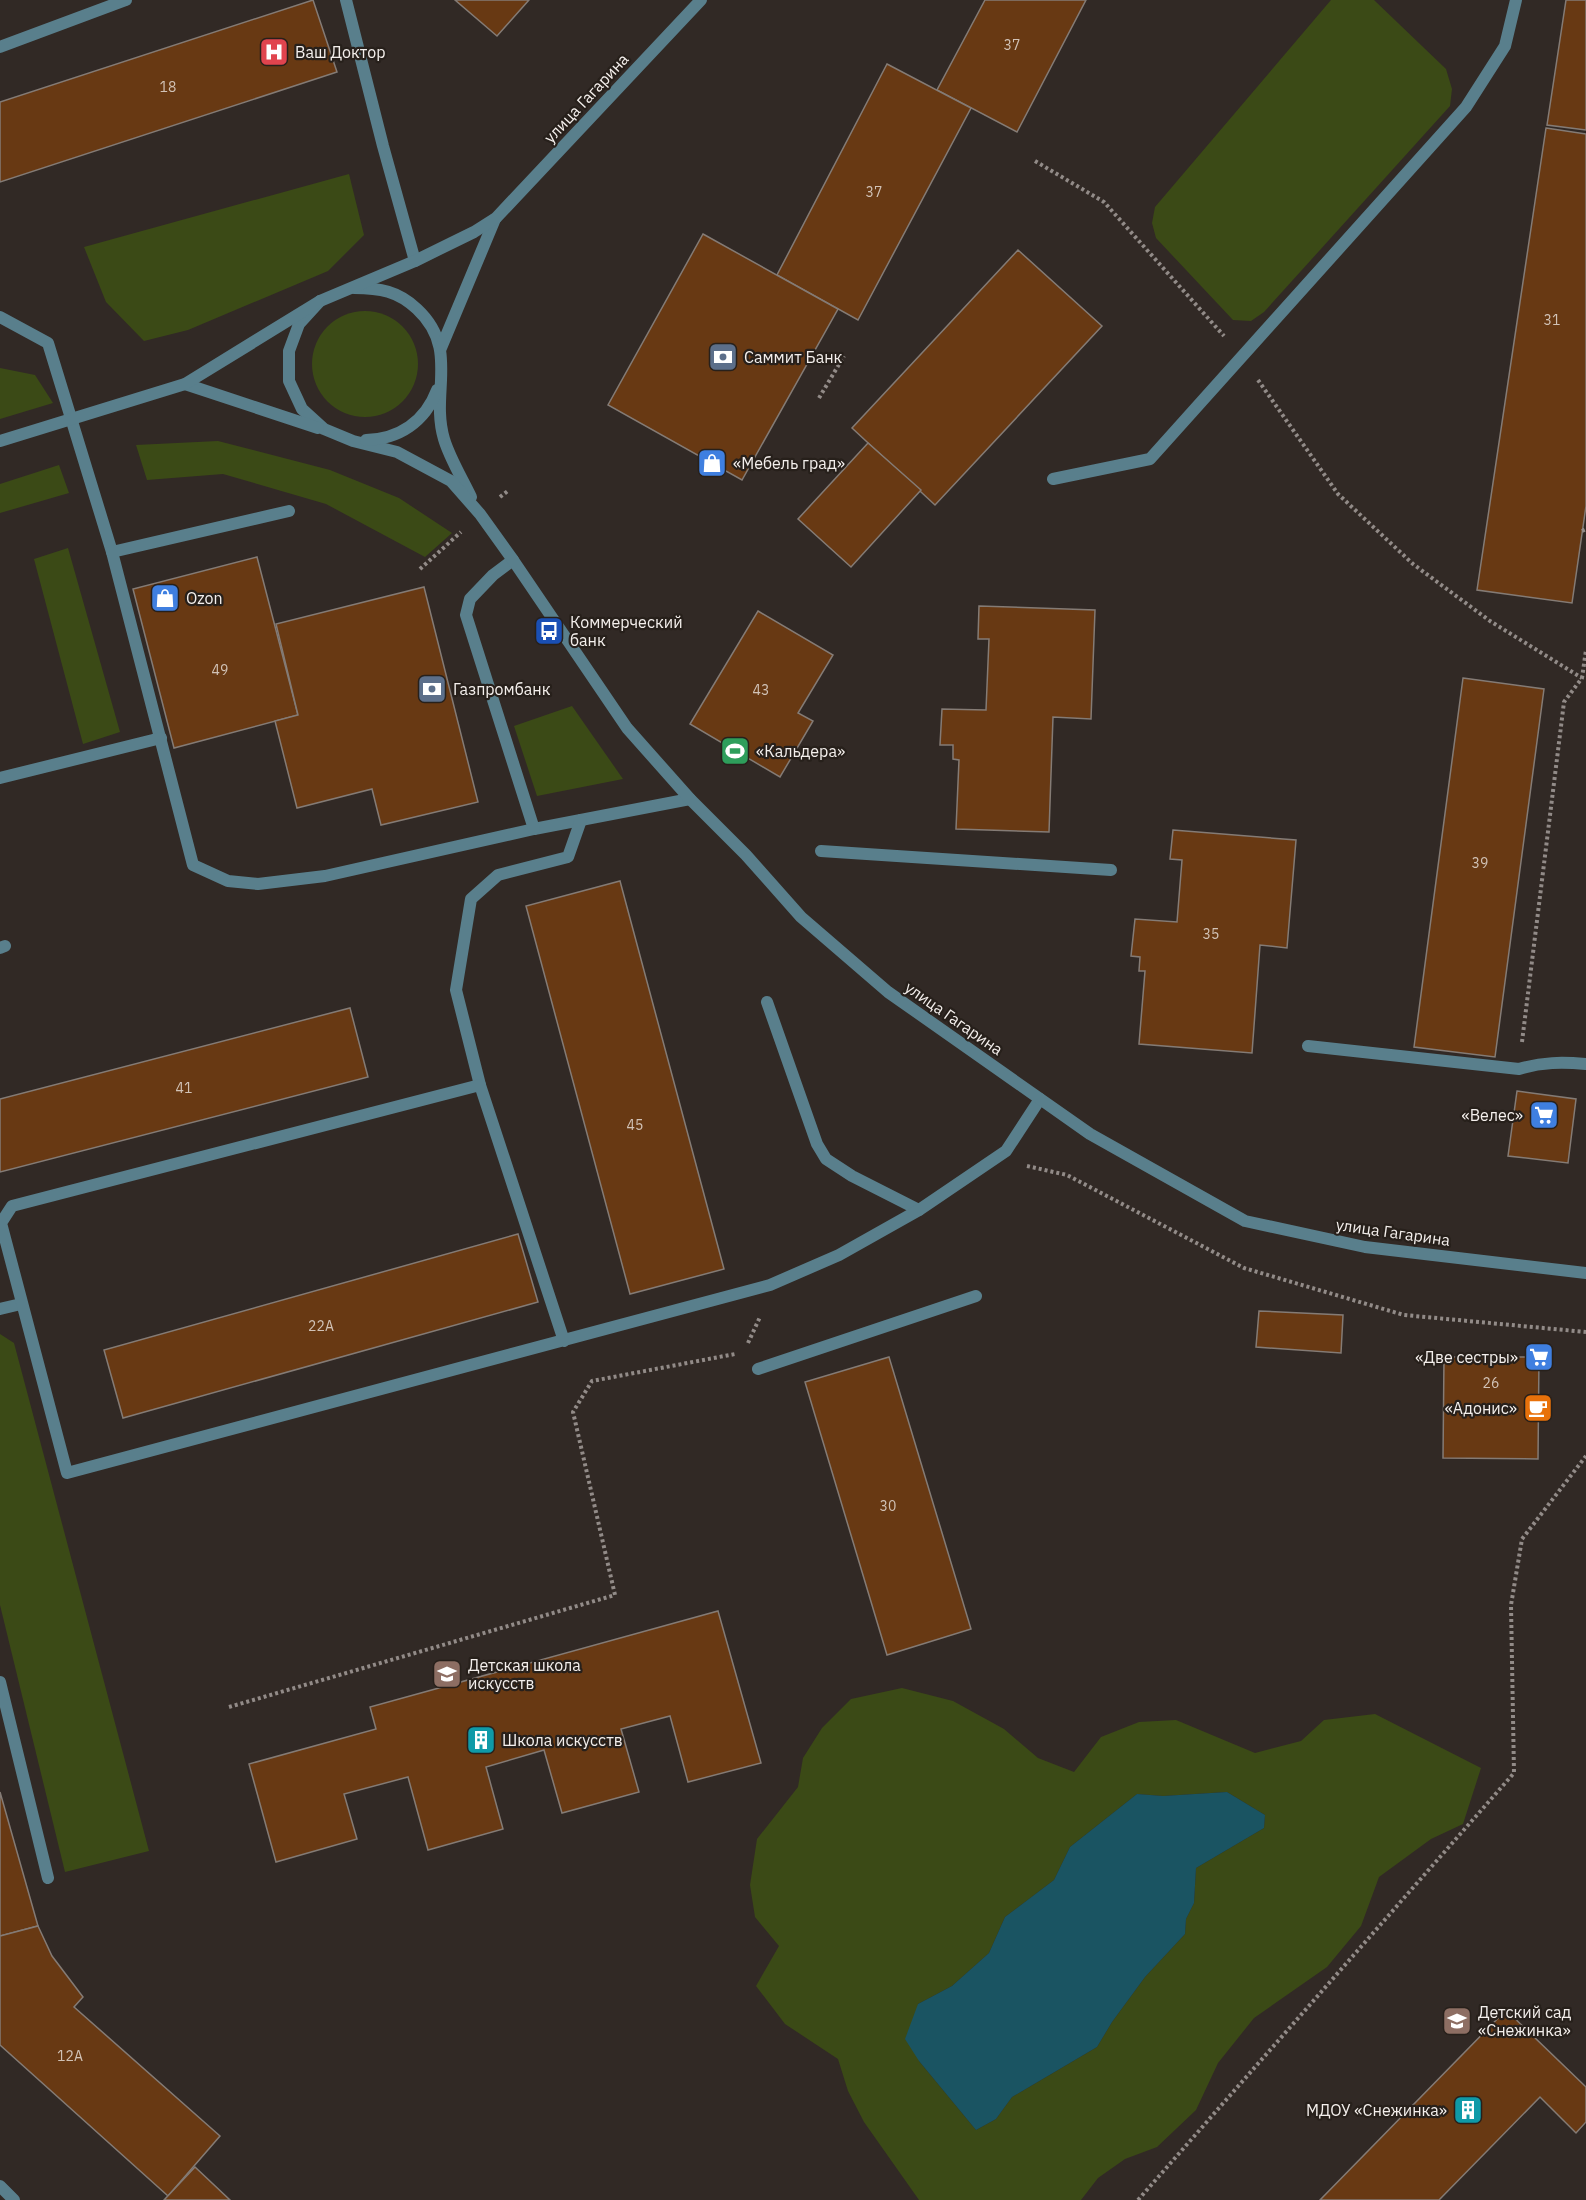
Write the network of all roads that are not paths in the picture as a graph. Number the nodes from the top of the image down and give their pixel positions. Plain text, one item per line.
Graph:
1 (126, 0) edge
2 (346, 0) edge
3 (701, 0) edge
4 (1516, 0) edge
5 (0, 47) edge
6 (496, 218) junction
7 (415, 261) junction
8 (347, 288) junction
9 (320, 301) junction
10 (0, 317) edge
11 (441, 348) junction
12 (442, 377) junction
13 (185, 384) junction
14 (72, 419) junction
15 (324, 429) junction
16 (0, 441) edge
17 (353, 441) junction
18 (1053, 478) dead end
19 (289, 511) dead end
20 (480, 514) junction
21 (112, 552) junction
22 (513, 560) junction
23 (161, 738) junction
24 (0, 778) edge
25 (690, 799) junction
26 (581, 820) junction
27 (534, 829) junction
28 (821, 851) dead end
29 (1111, 870) dead end
30 (767, 1002) dead end
31 (1308, 1046) dead end
32 (1586, 1064) edge
33 (480, 1085) junction
34 (1040, 1099) junction
35 (919, 1210) junction
36 (1586, 1273) edge
37 (976, 1296) dead end
38 (21, 1304) junction
39 (0, 1309) edge
40 (564, 1341) junction
41 (758, 1370) dead end
42 (0, 1682) edge
43 (48, 1878) dead end
44 (0, 2186) edge
45 (14, 2200) edge

1 - 5 street
2 - 7 street
3 - 6 street, улица Гагарина
4 - 18 street
6 - 7 street
6 - 11 street
7 - 8 street
8 - 9 street
8 - 11 street
9 - 13 street
9 - 15 street
10 - 14 street
11 - 12 street
12 - 17 street
12 - 20 street
13 - 14 street
13 - 15 street
14 - 16 street
14 - 21 street
15 - 17 street
17 - 20 street
19 - 21 street
20 - 22 street, улица Гагарина
21 - 23 street
22 - 25 street, улица Гагарина
22 - 27 street
23 - 24 street
23 - 27 street
25 - 26 street
25 - 34 street, улица Гагарина
26 - 27 street
26 - 33 street
28 - 29 street
30 - 35 street
31 - 32 street
33 - 38 street
33 - 40 street
34 - 35 street
34 - 36 street, улица Гагарина
35 - 40 street
37 - 41 street
38 - 39 street
38 - 40 street
42 - 43 street
44 - 45 street

